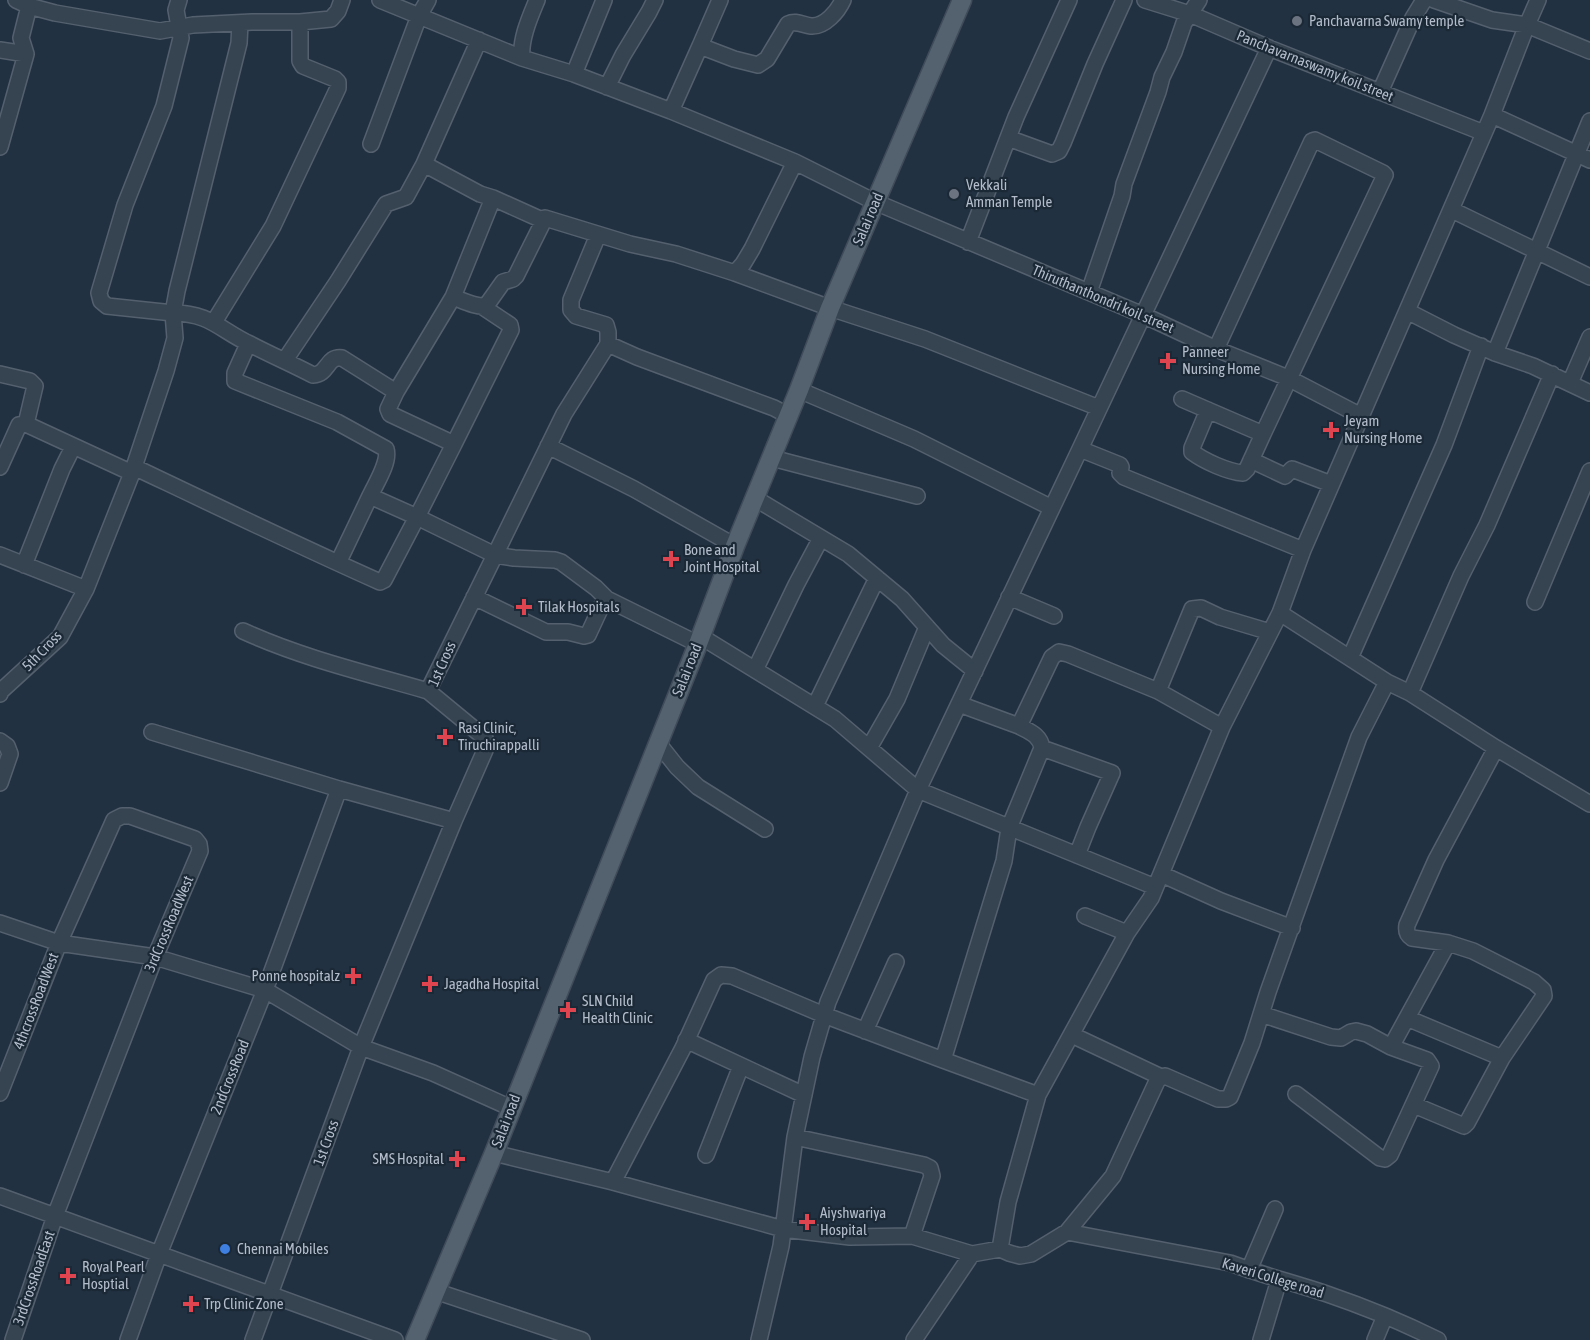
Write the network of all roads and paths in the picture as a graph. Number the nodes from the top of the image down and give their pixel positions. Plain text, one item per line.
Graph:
1 (178, 0) edge
2 (342, 0) edge
3 (380, 0) edge
4 (428, 0) edge
5 (537, 0) edge
6 (604, 0) edge
7 (655, 0) edge
8 (720, 0) edge
9 (843, 0) edge
10 (962, 0) edge
11 (1069, 0) edge
12 (1124, 0) edge
13 (1145, 0) edge
14 (1199, 0) edge
15 (1424, 0) edge
16 (1434, 0) edge
17 (1538, 0) edge
18 (22, 3) edge
19 (57, 7) edge
20 (1190, 14) junction
21 (419, 16) junction
22 (300, 22) junction
23 (240, 23) junction
24 (1527, 25) junction
25 (179, 28) junction
26 (479, 40) junction
27 (700, 46) junction
28 (1269, 48) junction
29 (0, 50) edge
30 (1590, 51) edge
31 (26, 54) junction
32 (522, 58) junction
33 (574, 74) junction
34 (607, 87) junction
35 (1380, 92) junction
36 (671, 111) junction
37 (1492, 115) junction
38 (1590, 121) edge
39 (1484, 134) junction
40 (1008, 138) junction
41 (370, 144) dead end
42 (0, 147) edge
43 (1583, 157) edge
44 (795, 162) junction
45 (424, 164) junction
46 (493, 198) junction
47 (875, 202) junction
48 (1452, 210) junction
49 (543, 220) junction
50 (598, 235) junction
51 (968, 242) junction
52 (1537, 250) junction
53 (735, 273) junction
54 (1590, 277) edge
55 (1089, 292) junction
56 (453, 297) junction
57 (483, 307) junction
58 (830, 308) junction
59 (1407, 311) junction
60 (173, 313) junction
61 (1143, 315) junction
62 (214, 322) junction
63 (1590, 337) edge
64 (248, 344) junction
65 (608, 344) junction
66 (1216, 349) junction
67 (1488, 349) junction
68 (285, 360) junction
69 (0, 374) edge
70 (1551, 375) junction
71 (1288, 378) junction
72 (1570, 383) junction
73 (799, 390) junction
74 (396, 392) junction
75 (1590, 393) edge
76 (1182, 399) dead end
77 (1099, 408) junction
78 (1208, 410) junction
79 (789, 416) junction
80 (1361, 416) junction
81 (26, 424) junction
82 (1263, 434) junction
83 (454, 444) junction
84 (548, 446) junction
85 (73, 447) junction
86 (1080, 449) junction
87 (772, 458) junction
88 (1251, 460) junction
89 (0, 467) edge
90 (133, 470) junction
91 (1590, 471) edge
92 (1331, 484) junction
93 (370, 495) junction
94 (917, 496) dead end
95 (756, 499) junction
96 (1052, 508) junction
97 (417, 517) junction
98 (821, 538) junction
99 (735, 546) junction
100 (1303, 550) junction
101 (0, 555) edge
102 (495, 555) junction
103 (338, 563) junction
104 (24, 565) junction
105 (877, 578) junction
106 (86, 589) junction
107 (474, 597) junction
108 (1009, 597) junction
109 (607, 599) junction
110 (1535, 602) dead end
111 (1280, 613) junction
112 (1054, 616) dead end
113 (927, 627) junction
114 (243, 631) dead end
115 (1270, 632) junction
116 (699, 640) junction
117 (1350, 658) junction
118 (755, 670) junction
119 (975, 671) junction
120 (1387, 682) junction
121 (428, 691) junction
122 (1158, 691) junction
123 (0, 692) edge
124 (1410, 693) junction
125 (959, 704) junction
126 (815, 706) junction
127 (1019, 726) junction
128 (1222, 727) junction
129 (152, 732) dead end
130 (0, 741) edge
131 (657, 743) junction
132 (869, 748) junction
133 (1042, 748) junction
134 (1496, 748) junction
135 (0, 783) edge
136 (339, 789) junction
137 (918, 790) junction
138 (1590, 804) edge
139 (454, 821) junction
140 (1009, 828) junction
141 (765, 829) dead end
142 (1077, 855) junction
143 (1158, 881) junction
144 (1085, 916) dead end
145 (0, 923) edge
146 (1292, 928) junction
147 (1127, 933) junction
148 (59, 943) junction
149 (1448, 943) junction
150 (155, 957) junction
151 (896, 962) dead end
152 (265, 990) junction
153 (1261, 1014) junction
154 (824, 1015) junction
155 (1407, 1018) junction
156 (865, 1031) junction
157 (1072, 1035) junction
158 (686, 1040) junction
159 (361, 1047) junction
160 (1391, 1047) junction
161 (1502, 1058) junction
162 (943, 1060) junction
163 (741, 1066) junction
164 (1161, 1077) junction
165 (0, 1093) edge
166 (1296, 1094) dead end
167 (804, 1095) junction
168 (1038, 1095) junction
169 (1414, 1105) junction
170 (511, 1108) junction
171 (795, 1137) junction
172 (494, 1153) junction
173 (706, 1155) dead end
174 (613, 1182) junction
175 (0, 1196) edge
176 (1275, 1209) dead end
177 (55, 1216) junction
178 (783, 1229) junction
179 (1067, 1232) junction
180 (912, 1236) junction
181 (1000, 1249) junction
182 (159, 1254) junction
183 (972, 1254) junction
184 (1249, 1270) junction
185 (1280, 1280) junction
186 (435, 1291) junction
187 (270, 1294) junction
188 (1385, 1316) junction
189 (13, 1340) edge
190 (128, 1340) edge
191 (253, 1340) edge
192 (395, 1340) edge
193 (415, 1340) edge
194 (582, 1340) edge
195 (759, 1340) edge
196 (914, 1340) edge
197 (1261, 1340) edge
198 (1375, 1340) edge
199 (1438, 1340) edge

1 - 25 street
2 - 22 street
3 - 21 street, Thiruthanthondri koil street
4 - 21 street
5 - 32 street
6 - 33 street
7 - 34 street
8 - 27 street
9 - 27 street
10 - 47 main road, Salai road
11 - 40 street
12 - 40 street
13 - 20 street, Panchavarnaswamy koil street
14 - 20 street
15 - 35 street
16 - 24 street
17 - 24 street
18 - 19 street
18 - 31 street
19 - 25 street
20 - 28 street, Panchavarnaswamy koil street
20 - 55 street
21 - 26 street, Thiruthanthondri koil street
21 - 41 street
22 - 23 street
22 - 62 street
23 - 25 street
23 - 60 street, 5th Cross
24 - 30 street
24 - 37 street
25 - 60 street
26 - 32 street, Thiruthanthondri koil street
26 - 45 street
27 - 36 street
28 - 35 street, Panchavarnaswamy koil street
28 - 61 street
29 - 31 street
31 - 42 street
32 - 33 street, Thiruthanthondri koil street
33 - 34 street, Thiruthanthondri koil street
34 - 36 street, Thiruthanthondri koil street
35 - 39 street, Panchavarnaswamy koil street
36 - 44 street, Thiruthanthondri koil street
37 - 39 street
37 - 43 street
38 - 43 street
39 - 48 street
40 - 51 street
43 - 52 street
44 - 47 street, Thiruthanthondri koil street
44 - 53 street
45 - 46 street
45 - 68 street
46 - 49 street
46 - 56 street
47 - 51 street, Thiruthanthondri koil street
47 - 58 main road, Salai road
48 - 52 street
48 - 59 street
49 - 50 street
49 - 57 street
50 - 53 street
50 - 65 street
51 - 55 street, Thiruthanthondri koil street
52 - 54 street
52 - 67 street
53 - 58 street
55 - 61 street, Thiruthanthondri koil street
56 - 57 street
56 - 74 street
57 - 83 street
58 - 73 main road, Salai road
58 - 77 street
59 - 67 street
59 - 80 street
60 - 62 street
60 - 90 street, 5th Cross
61 - 66 street, Thiruthanthondri koil street
61 - 77 street
62 - 64 street
63 - 72 street
64 - 68 street
64 - 93 street
65 - 79 street
65 - 84 street, 1st Cross
66 - 71 street, Thiruthanthondri koil street
66 - 71 street
67 - 70 street
67 - 117 street
68 - 74 street
69 - 81 street
70 - 72 street
70 - 124 street
71 - 80 street, Thiruthanthondri koil street
71 - 82 street
72 - 75 street
73 - 79 main road, Salai road
73 - 96 street
74 - 83 street
76 - 78 street
77 - 86 street
78 - 82 street
78 - 88 street
79 - 87 main road, Salai road
80 - 92 street
81 - 85 street
81 - 89 street
82 - 88 street
83 - 97 street
84 - 99 street
84 - 102 street, 1st Cross
85 - 90 street
85 - 104 street
86 - 96 street
86 - 100 street
87 - 94 street
87 - 95 main road, Salai road
88 - 92 street
90 - 103 street
90 - 106 street, 5th Cross
91 - 110 street
92 - 100 street
93 - 97 street
93 - 103 street
95 - 98 street
95 - 99 main road, Salai road
96 - 108 street
97 - 102 street
97 - 103 street
98 - 105 street
98 - 118 street
99 - 116 main road, Salai road
100 - 111 street
101 - 104 street
102 - 107 street, 1st Cross
102 - 109 street
104 - 106 street
105 - 113 street
105 - 126 street
106 - 123 street, 5th Cross
107 - 109 street
107 - 121 street, 1st Cross
108 - 112 street
108 - 119 street
109 - 116 street
111 - 115 street
111 - 117 street
113 - 119 street
113 - 132 street
114 - 121 street
115 - 122 street
115 - 128 street
116 - 118 street
116 - 131 main road, Salai road
117 - 120 street
118 - 126 street
119 - 125 street
120 - 124 street
120 - 146 street
121 - 139 street, 1st Cross
122 - 127 street
122 - 128 street
124 - 134 street
125 - 127 street
125 - 137 street
126 - 132 street
127 - 133 street
128 - 143 street
129 - 136 street
130 - 135 street
131 - 141 street
131 - 170 main road, Salai road
132 - 137 street
133 - 140 street
133 - 142 street
134 - 138 street
134 - 149 street
136 - 139 street
136 - 152 street, 2ndCrossRoad
137 - 140 street
137 - 154 street
139 - 159 street, 1st Cross
140 - 142 street
140 - 162 street
142 - 143 street
143 - 146 street
143 - 147 street
144 - 147 street
145 - 148 street
146 - 153 street
147 - 157 street
148 - 150 street
148 - 150 street, 3rdCrossRoadWest
148 - 165 street, 4thcrossRoadWest
149 - 155 street
149 - 161 street
150 - 152 street
150 - 177 street, 3rdCrossRoadWest
151 - 156 street
152 - 159 street
152 - 182 street, 2ndCrossRoad
153 - 160 street
153 - 164 street
154 - 156 street
154 - 158 street
154 - 167 street
155 - 160 street
155 - 161 street
156 - 162 street
157 - 164 street
157 - 168 street
158 - 163 street
158 - 174 street
159 - 170 street
159 - 187 street, 1st Cross
160 - 169 street
161 - 169 street
162 - 168 street
163 - 167 street
163 - 173 street
164 - 179 street
166 - 169 street
167 - 171 street
168 - 181 street
170 - 172 main road, Salai road
171 - 178 street
171 - 180 street
172 - 174 street
172 - 186 main road, Salai road
174 - 178 street
175 - 177 street
176 - 184 street
177 - 182 street
177 - 189 street, 3rdCrossRoadEast
178 - 180 street
178 - 195 street
179 - 181 street
179 - 184 street, Kaveri College road
180 - 183 street
181 - 183 street
182 - 187 street
182 - 190 street, 2ndCrossRoad
183 - 196 street
184 - 185 street, Kaveri College road
185 - 188 street, Kaveri College road
185 - 197 street
186 - 193 main road, Salai road
186 - 194 street
187 - 191 street, 1st Cross
187 - 192 street
188 - 198 street
188 - 199 street, Kaveri College road

